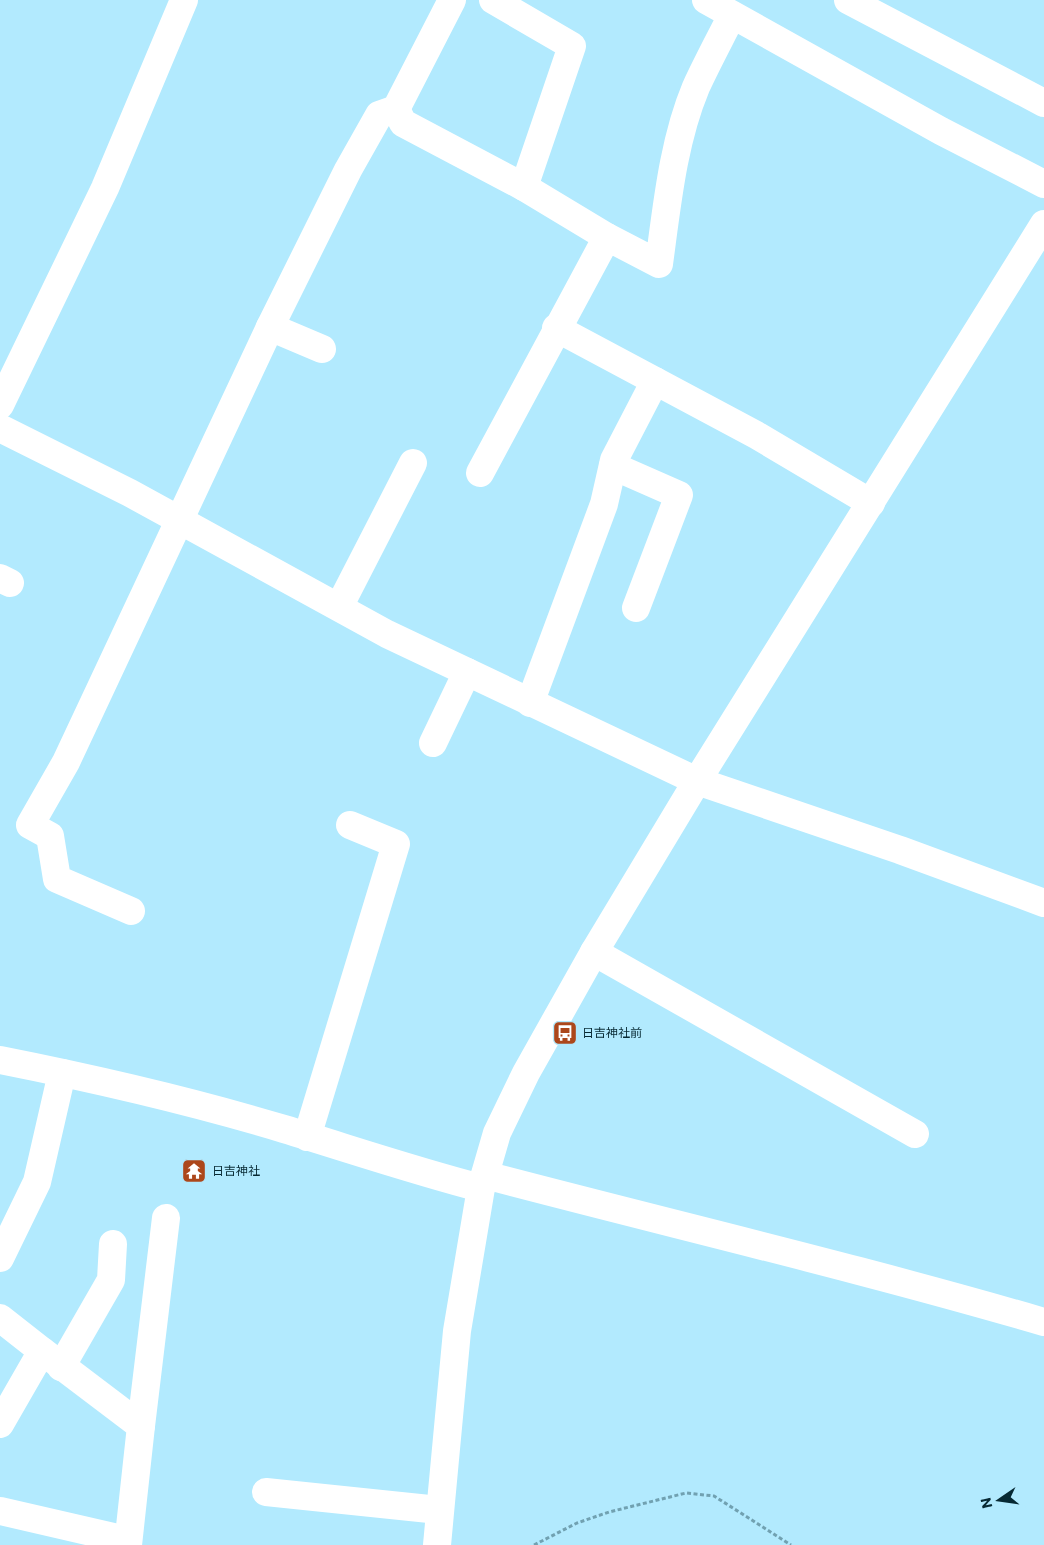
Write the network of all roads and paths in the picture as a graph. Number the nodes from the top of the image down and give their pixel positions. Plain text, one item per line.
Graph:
1 (184, 0) edge
2 (452, 0) edge
3 (492, 0) edge
4 (706, 0) edge
5 (848, 0) edge
6 (732, 14) junction
7 (1044, 103) edge
8 (396, 109) junction
9 (1044, 184) edge
10 (524, 188) junction
11 (1042, 232) edge
12 (607, 236) junction
13 (270, 327) junction
14 (556, 328) junction
15 (322, 349) dead end
16 (655, 381) junction
17 (0, 405) edge
18 (0, 428) edge
19 (413, 463) dead end
20 (614, 466) junction
21 (480, 472) dead end
22 (871, 503) junction
23 (180, 520) junction
24 (338, 607) junction
25 (636, 608) dead end
26 (467, 672) junction
27 (530, 703) junction
28 (433, 742) dead end
29 (697, 781) junction
30 (350, 825) dead end
31 (1044, 903) edge
32 (132, 911) dead end
33 (594, 952) junction
34 (0, 1060) edge
35 (62, 1073) junction
36 (914, 1134) dead end
37 (307, 1136) junction
38 (483, 1181) junction
39 (166, 1218) dead end
40 (113, 1244) dead end
41 (0, 1258) edge
42 (0, 1318) edge
43 (1044, 1322) edge
44 (52, 1359) junction
45 (0, 1424) edge
46 (141, 1426) junction
47 (266, 1492) dead end
48 (439, 1510) junction
49 (0, 1511) edge
50 (123, 1545) edge
51 (128, 1545) edge
52 (437, 1545) edge
53 (534, 1545) edge
54 (791, 1545) edge

1 - 17 street
2 - 8 street
3 - 10 street
4 - 6 street
5 - 7 street
6 - 9 street
6 - 12 street
8 - 10 street
8 - 13 street
10 - 12 street
11 - 22 street
12 - 14 street
13 - 15 street
13 - 23 street
14 - 16 street
14 - 21 street
16 - 20 street
16 - 22 street
18 - 23 street
19 - 24 street
20 - 25 street
20 - 27 street
22 - 29 street
23 - 24 street
23 - 32 street
24 - 26 street
26 - 27 street
26 - 28 street
27 - 29 street
29 - 31 street
29 - 33 street
30 - 37 street
33 - 36 street
33 - 38 street
34 - 35 street
35 - 37 street
35 - 41 street
37 - 38 street
38 - 43 street
38 - 48 street
39 - 46 street
40 - 44 street
42 - 44 street
44 - 45 street
44 - 46 street
46 - 51 street
47 - 48 street
48 - 52 street
49 - 50 street
53 - 54 path

